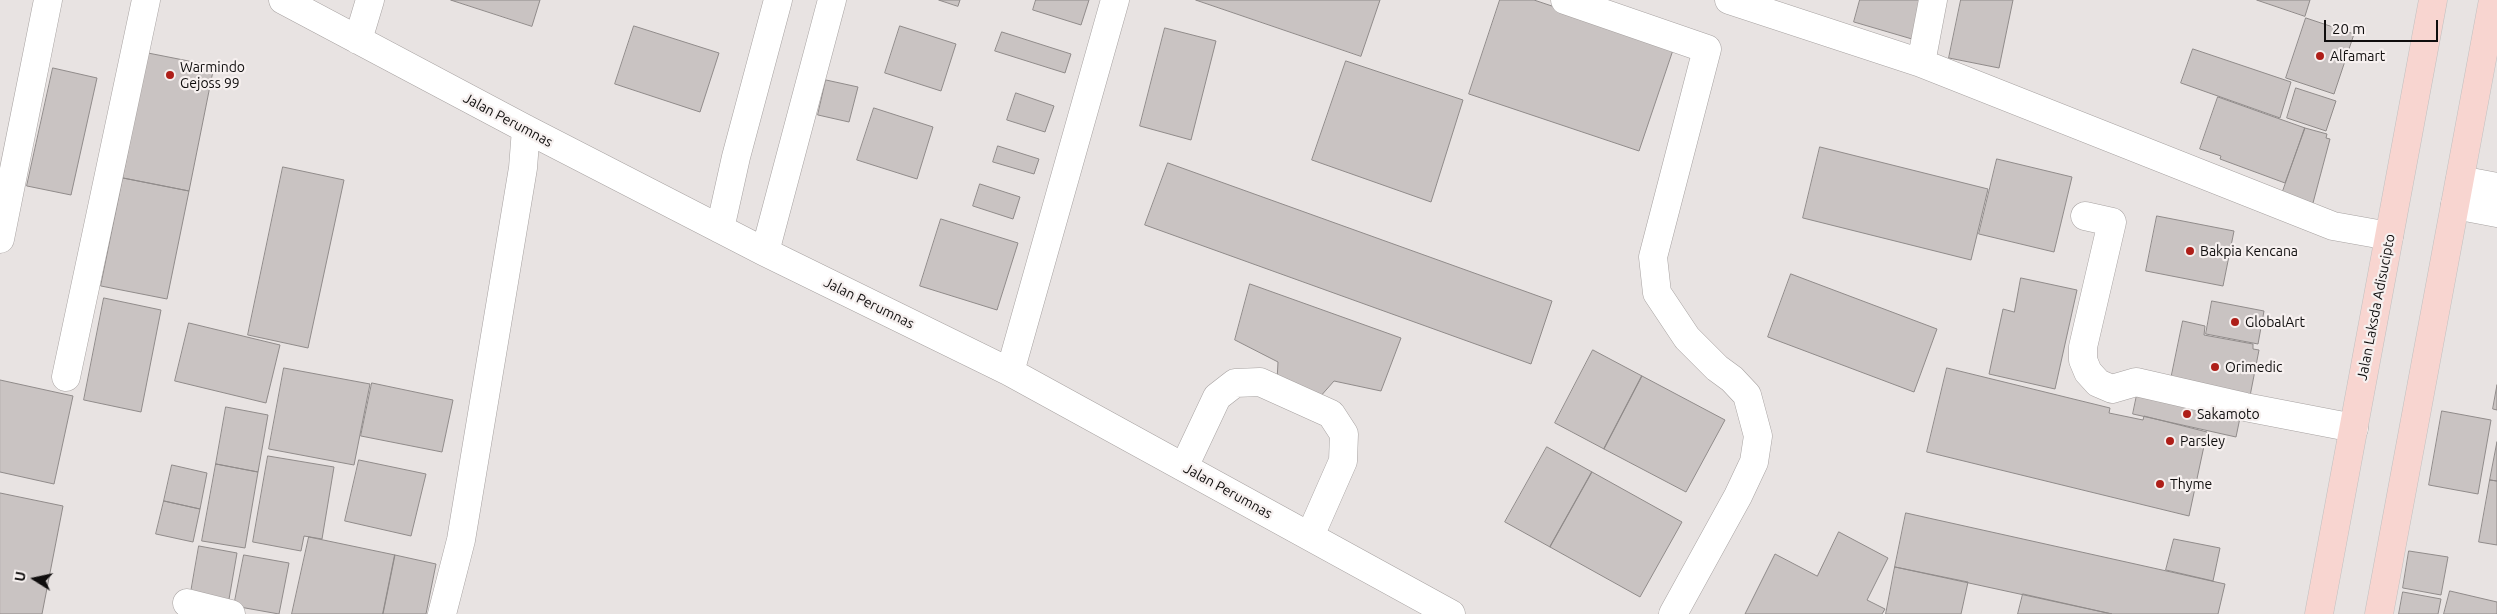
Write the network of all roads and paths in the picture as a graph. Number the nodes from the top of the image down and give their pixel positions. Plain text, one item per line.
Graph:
1 (48, 0) edge
2 (146, 0) edge
3 (284, 0) edge
4 (370, 0) edge
5 (778, 0) edge
6 (832, 0) edge
7 (1115, 0) edge
8 (1564, 0) edge
9 (1729, 0) edge
10 (1933, 0) edge
11 (2433, 0) edge
12 (2492, 0) edge
13 (358, 40) junction
14 (1921, 63) junction
15 (2489, 66) edge
16 (526, 130) junction
17 (2497, 187) edge
18 (2458, 193) junction
19 (2497, 213) edge
20 (2085, 216) dead end
21 (720, 229) junction
22 (2389, 236) junction
23 (0, 239) edge
24 (765, 252) junction
25 (1010, 372) junction
26 (66, 377) dead end
27 (2354, 428) junction
28 (1184, 467) junction
29 (1310, 536) junction
30 (188, 603) dead end
31 (231, 614) edge
32 (442, 614) edge
33 (1451, 614) edge
34 (1673, 614) edge
35 (2319, 614) edge
36 (2379, 614) edge

1 - 23 street
2 - 26 street
3 - 13 street, Jalan Perumnas
4 - 13 street
5 - 21 street
6 - 24 street
7 - 25 street
8 - 34 street
9 - 14 street
10 - 14 street
11 - 22 main road, Jalan Laksda Adisucipto
12 - 15 main road
13 - 16 street, Jalan Perumnas
14 - 22 street
15 - 18 main road
16 - 21 street, Jalan Perumnas
16 - 32 street
17 - 18 street
18 - 19 street
18 - 36 main road
20 - 27 street
21 - 24 street, Jalan Perumnas
22 - 27 main road, Jalan Laksda Adisucipto
24 - 25 street, Jalan Perumnas
25 - 28 street, Jalan Perumnas
27 - 35 main road, Jalan Laksda Adisucipto
28 - 29 street, Jalan Perumnas
28 - 29 street
29 - 33 street, Jalan Perumnas
30 - 31 street

